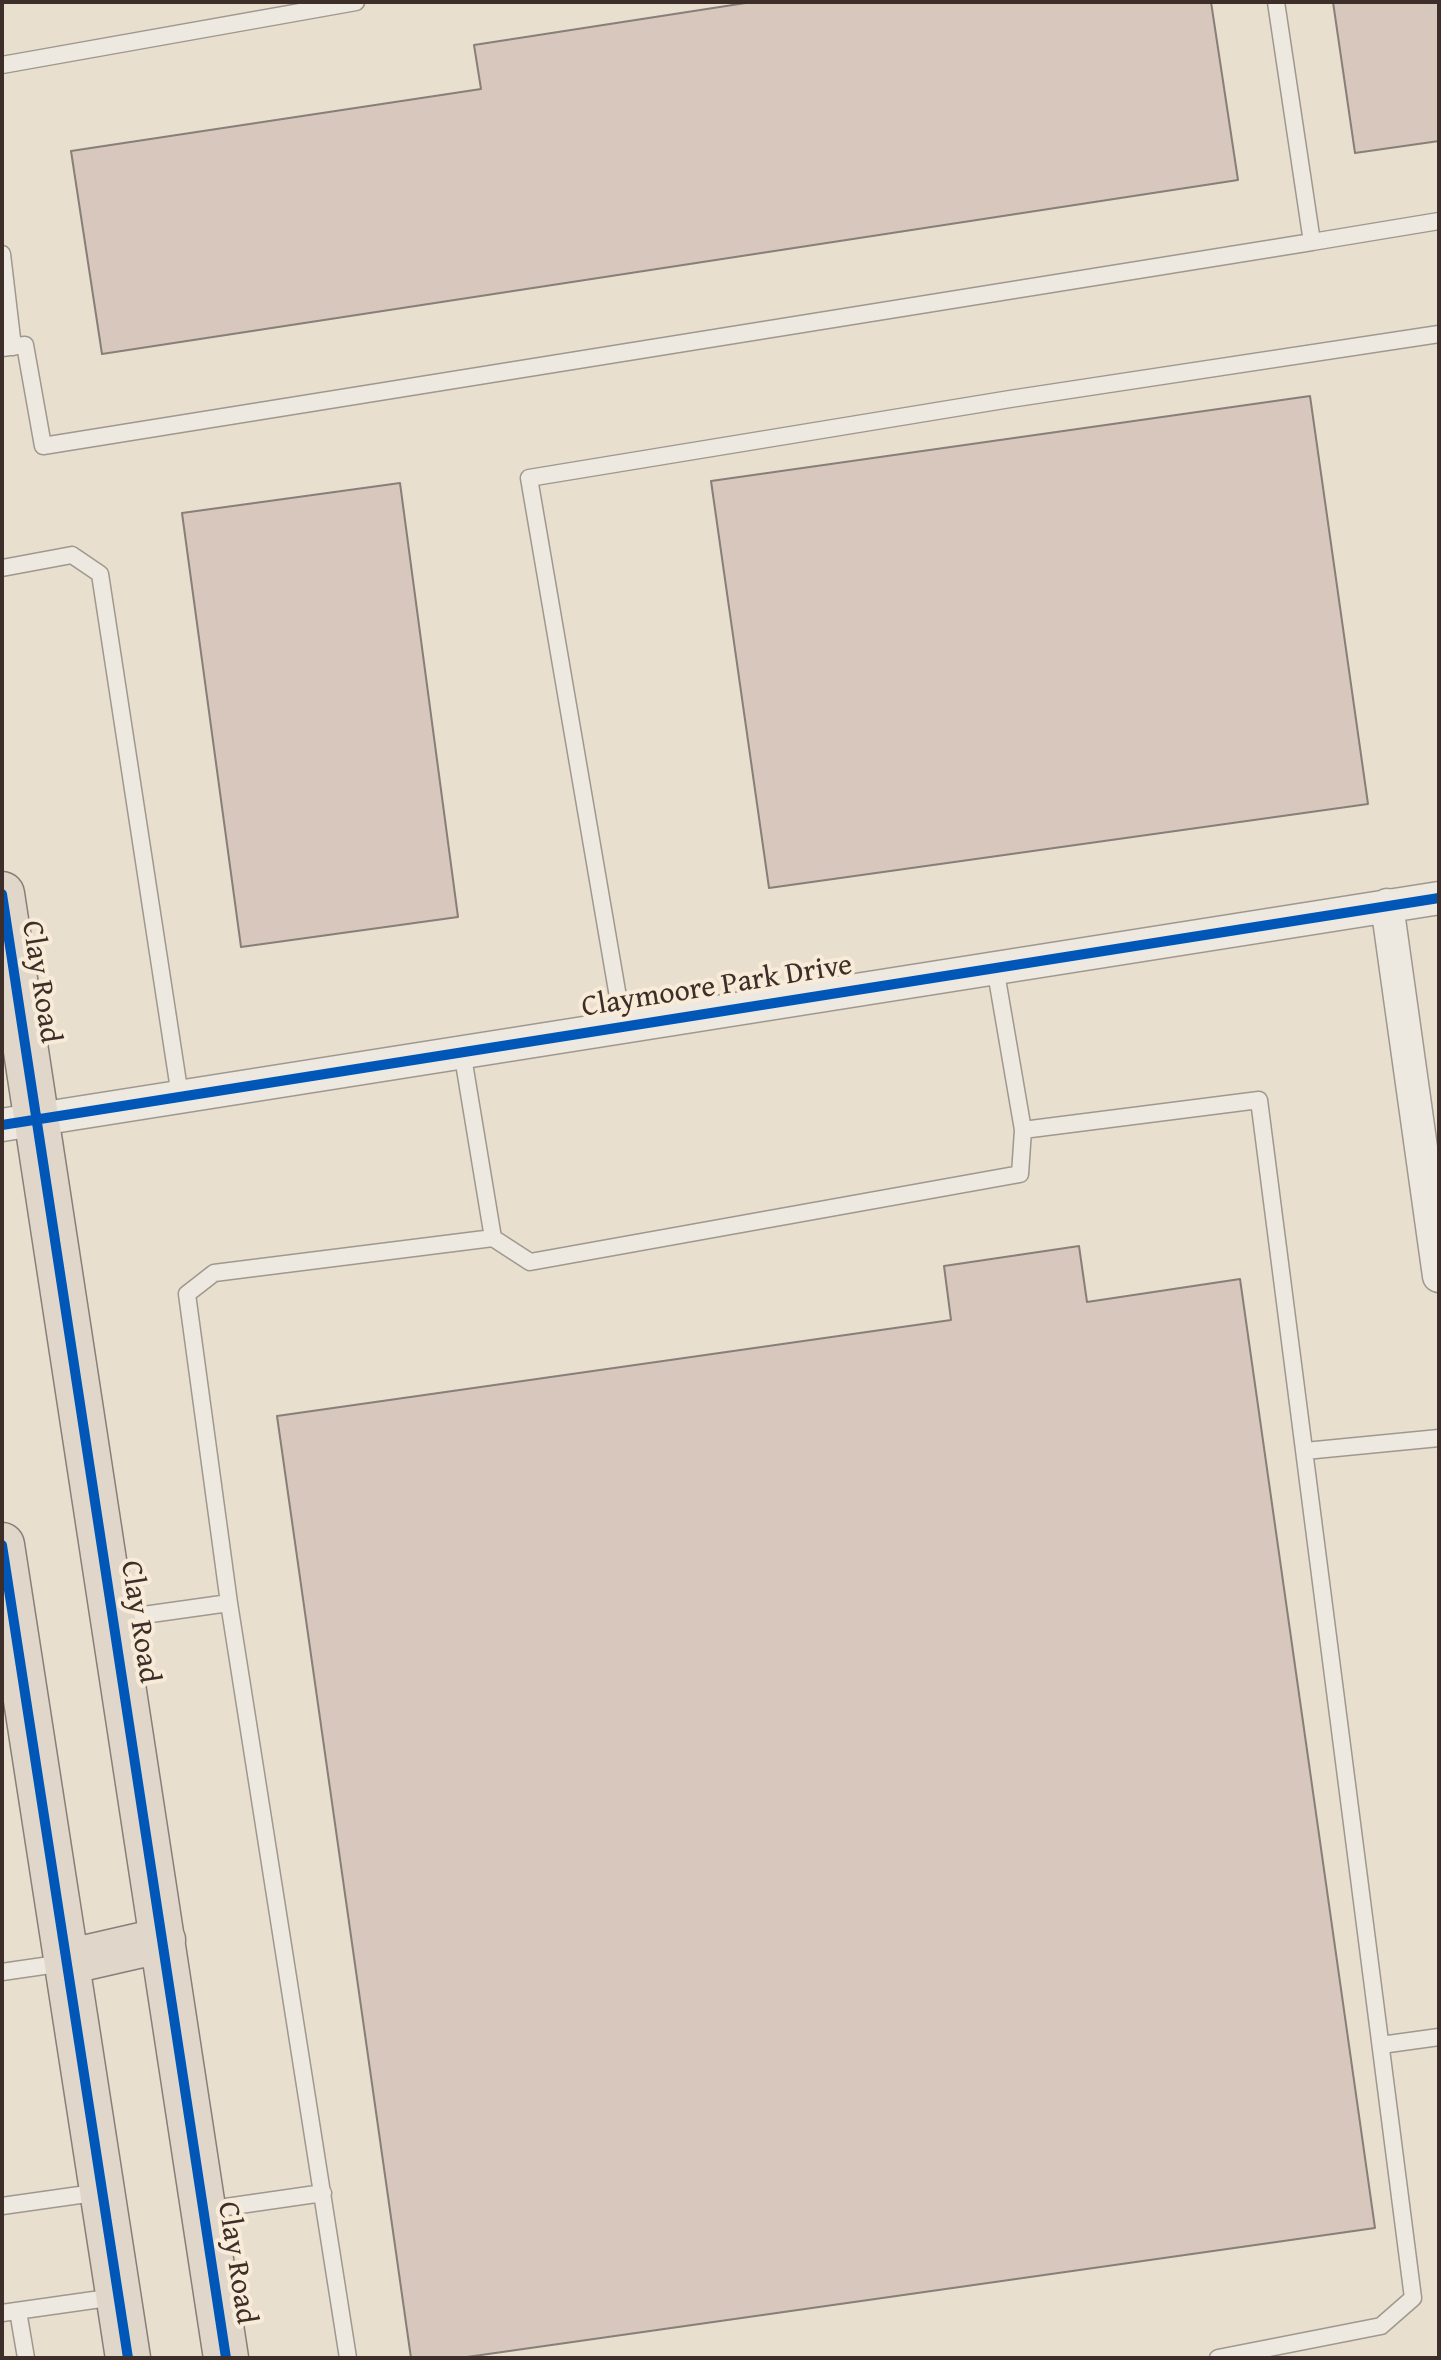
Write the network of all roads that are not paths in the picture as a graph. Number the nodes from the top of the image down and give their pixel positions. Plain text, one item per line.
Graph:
1 (356, 2) edge
2 (1276, 2) edge
3 (2, 65) edge
4 (1439, 221) edge
5 (1312, 242) junction
6 (2, 254) edge
7 (1439, 334) edge
8 (8, 347) edge
9 (2, 568) edge
10 (2, 894) edge
11 (1439, 898) edge
12 (1387, 905) junction
13 (995, 967) junction
14 (623, 1026) junction
15 (462, 1051) junction
16 (180, 1096) junction
17 (20, 1122) edge
18 (1023, 1130) junction
19 (493, 1238) junction
20 (1439, 1276) edge
21 (1439, 1438) edge
22 (1305, 1451) junction
23 (2, 1545) edge
24 (229, 1603) junction
25 (114, 1619) junction
26 (163, 1940) junction
27 (67, 1962) junction
28 (2, 1972) edge
29 (1439, 2037) edge
30 (1381, 2045) junction
31 (102, 2191) junction
32 (323, 2193) junction
33 (2, 2206) edge
34 (204, 2210) junction
35 (118, 2297) junction
36 (10, 2312) edge
37 (26, 2358) edge
38 (128, 2358) edge
39 (226, 2358) edge
40 (348, 2358) edge
41 (1218, 2358) edge

1 - 3 lane
2 - 5 lane
4 - 5 lane
5 - 8 lane
6 - 8 lane
7 - 14 lane
9 - 16 lane
10 - 17 main road, Clay Road
11 - 12 street, Claymoore Park Drive
12 - 13 street, Claymoore Park Drive
12 - 20 street
13 - 14 street, Claymoore Park Drive
13 - 18 lane
14 - 15 street, Claymoore Park Drive
15 - 16 street, Claymoore Park Drive
15 - 19 lane
16 - 17 street, Claymoore Park Drive
17 - 25 main road, Clay Road
18 - 19 lane
18 - 22 lane
19 - 24 lane
21 - 22 lane
22 - 30 lane
23 - 27 main road
24 - 25 lane
24 - 32 lane
25 - 26 main road, Clay Road
26 - 27 main road
26 - 34 main road, Clay Road
27 - 28 lane
27 - 31 main road
29 - 30 lane
30 - 41 lane
31 - 33 lane
31 - 35 main road
32 - 34 lane
32 - 40 lane
34 - 39 main road, Clay Road
35 - 36 lane
35 - 38 main road
36 - 37 lane

